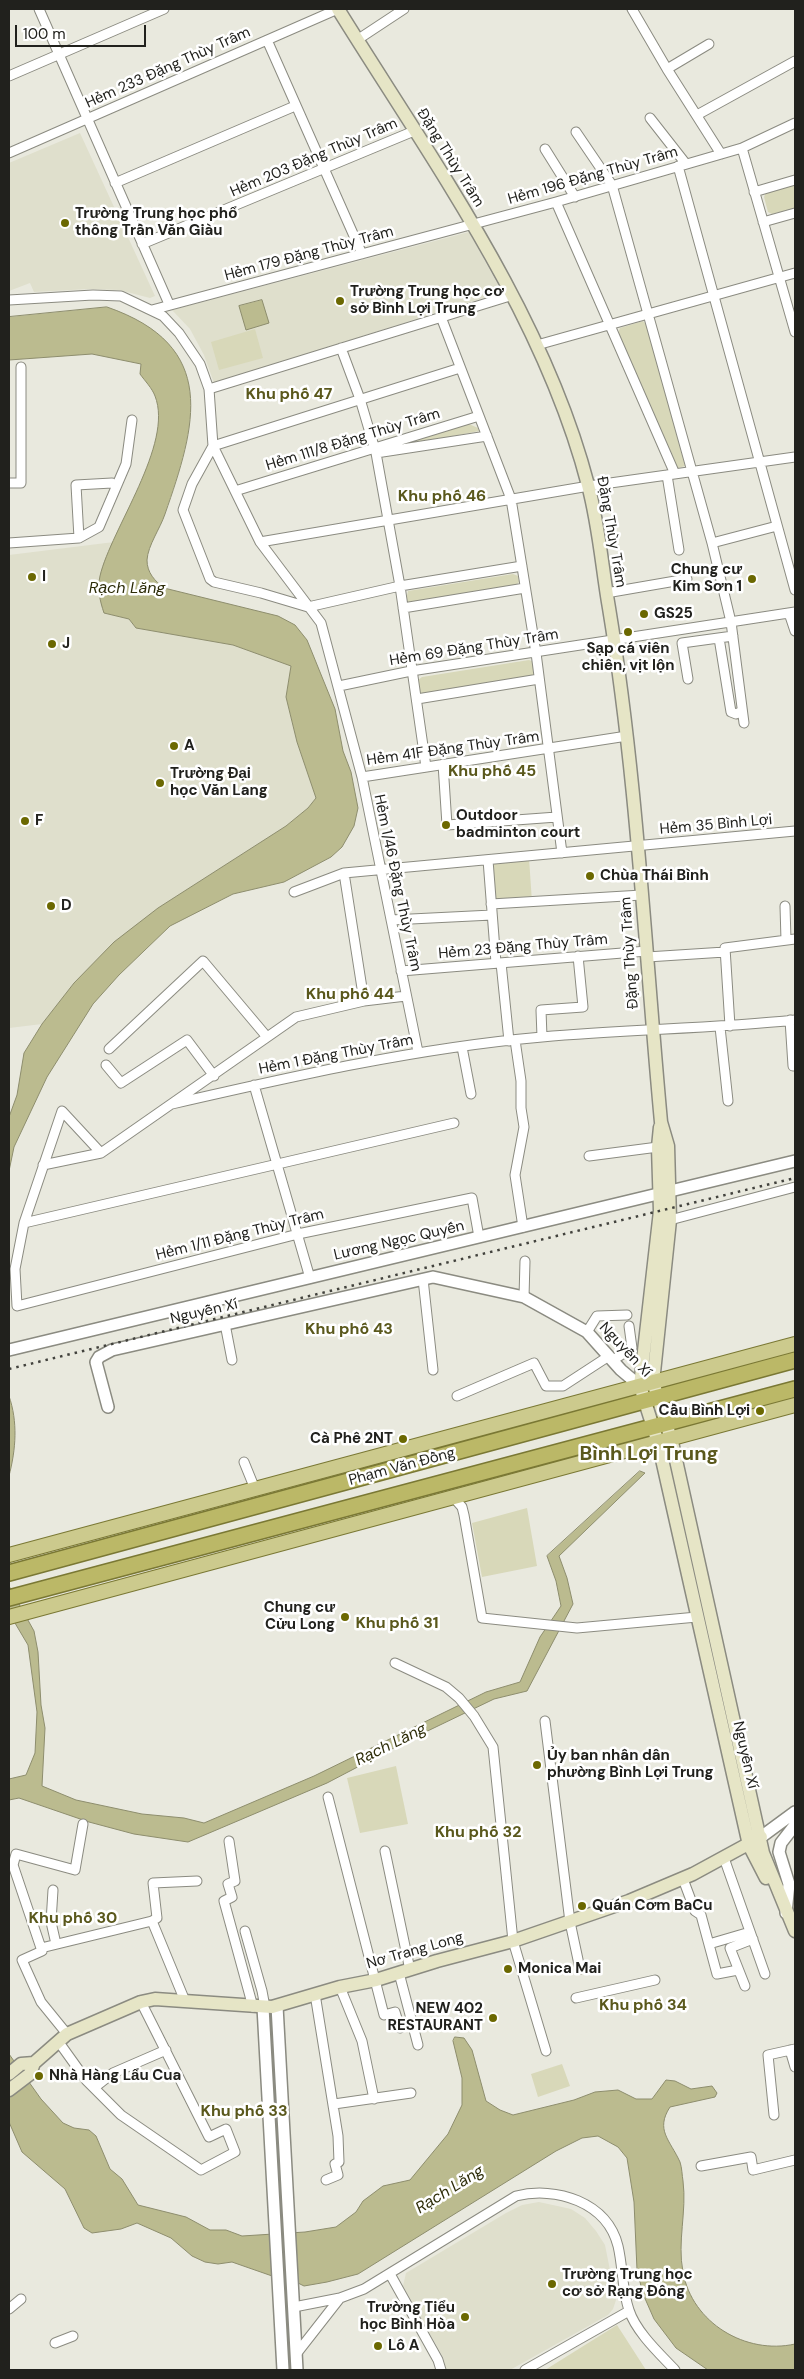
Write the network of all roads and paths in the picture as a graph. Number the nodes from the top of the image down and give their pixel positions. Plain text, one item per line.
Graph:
1 (39, 9) edge
2 (164, 9) edge
3 (338, 9) edge
4 (404, 9) edge
5 (632, 9) edge
6 (267, 40) junction
7 (357, 40) junction
8 (709, 44) dead end
9 (59, 55) junction
10 (795, 62) edge
11 (667, 69) junction
12 (9, 76) edge
13 (296, 106) junction
14 (697, 115) junction
15 (87, 118) junction
16 (650, 118) dead end
17 (795, 122) edge
18 (414, 131) junction
19 (576, 132) dead end
20 (742, 148) junction
21 (545, 149) dead end
22 (9, 153) edge
23 (721, 154) junction
24 (682, 165) junction
25 (324, 168) junction
26 (795, 180) edge
27 (115, 182) junction
28 (612, 185) junction
29 (754, 192) junction
30 (574, 197) junction
31 (556, 202) junction
32 (795, 213) edge
33 (763, 222) junction
34 (472, 225) junction
35 (142, 244) junction
36 (362, 254) junction
37 (795, 273) edge
38 (779, 277) junction
39 (513, 295) junction
40 (714, 296) junction
41 (9, 300) edge
42 (169, 304) junction
43 (152, 310) junction
44 (648, 314) junction
45 (441, 317) junction
46 (609, 325) junction
47 (795, 332) edge
48 (537, 345) junction
49 (341, 348) junction
50 (22, 367) dead end
51 (460, 368) junction
52 (210, 389) junction
53 (360, 399) junction
54 (480, 416) junction
55 (132, 420) dead end
56 (487, 436) junction
57 (212, 446) junction
58 (375, 450) junction
59 (795, 457) edge
60 (760, 462) junction
61 (693, 472) junction
62 (671, 475) junction
63 (9, 483) edge
64 (112, 483) dead end
65 (589, 486) junction
66 (235, 491) junction
67 (511, 498) junction
68 (388, 519) junction
69 (778, 526) junction
70 (79, 538) junction
71 (260, 542) junction
72 (9, 543) edge
73 (712, 543) junction
74 (679, 550) dead end
75 (522, 566) junction
76 (687, 579) dead end
77 (400, 586) junction
78 (525, 588) junction
79 (795, 590) edge
80 (606, 592) junction
81 (308, 607) junction
82 (403, 608) junction
83 (792, 612) edge
84 (731, 622) junction
85 (795, 631) edge
86 (733, 636) junction
87 (719, 638) junction
88 (614, 639) junction
89 (536, 653) junction
90 (411, 671) junction
91 (688, 678) dead end
92 (539, 679) junction
93 (339, 686) junction
94 (417, 699) junction
95 (742, 711) junction
96 (744, 723) dead end
97 (628, 736) junction
98 (548, 749) junction
99 (443, 764) junction
100 (426, 767) junction
101 (362, 777) junction
102 (557, 817) junction
103 (795, 831) edge
104 (639, 846) junction
105 (562, 853) junction
106 (488, 860) junction
107 (381, 871) junction
108 (344, 873) junction
109 (294, 892) dead end
110 (642, 895) junction
111 (491, 904) junction
112 (784, 906) dead end
113 (492, 915) junction
114 (391, 920) junction
115 (791, 939) edge
116 (725, 952) junction
117 (647, 954) junction
118 (578, 956) junction
119 (498, 963) junction
120 (401, 971) junction
121 (406, 996) junction
122 (364, 1001) junction
123 (793, 1020) edge
124 (730, 1026) junction
125 (720, 1027) junction
126 (652, 1032) junction
127 (542, 1037) junction
128 (267, 1038) junction
129 (512, 1041) junction
130 (462, 1047) junction
131 (109, 1049) dead end
132 (418, 1052) junction
133 (106, 1065) dead end
134 (794, 1066) edge
135 (214, 1076) junction
136 (254, 1085) junction
137 (470, 1094) dead end
138 (728, 1101) dead end
139 (172, 1104) junction
140 (661, 1122) junction
141 (454, 1123) dead end
142 (658, 1148) junction
143 (101, 1153) junction
144 (589, 1156) dead end
145 (795, 1162) edge
146 (277, 1164) junction
147 (43, 1165) junction
148 (795, 1187) edge
149 (664, 1193) junction
150 (670, 1220) junction
151 (24, 1223) junction
152 (523, 1227) junction
153 (298, 1234) junction
154 (479, 1237) junction
155 (525, 1261) dead end
156 (310, 1278) junction
157 (423, 1279) junction
158 (524, 1297) junction
159 (628, 1315) dead end
160 (225, 1324) junction
161 (629, 1326) dead end
162 (587, 1332) junction
163 (795, 1344) edge
164 (11, 1350) edge
165 (611, 1358) junction
166 (232, 1360) dead end
167 (795, 1360) edge
168 (433, 1370) dead end
169 (646, 1384) junction
170 (795, 1389) edge
171 (788, 1393) edge
172 (457, 1396) dead end
173 (651, 1400) junction
174 (795, 1405) edge
175 (108, 1407) dead end
176 (658, 1424) junction
177 (664, 1441) junction
178 (244, 1462) dead end
179 (509, 1464) junction
180 (513, 1482) junction
181 (255, 1489) junction
182 (454, 1498) junction
183 (9, 1555) edge
184 (9, 1573) edge
185 (9, 1598) edge
186 (9, 1617) edge
187 (697, 1617) junction
188 (395, 1663) dead end
189 (545, 1721) dead end
190 (328, 1797) dead end
191 (795, 1812) edge
192 (83, 1824) dead end
193 (795, 1825) edge
194 (761, 1836) junction
195 (229, 1842) dead end
196 (749, 1844) junction
197 (385, 1851) dead end
198 (724, 1858) junction
199 (11, 1866) edge
200 (683, 1879) junction
201 (197, 1881) dead end
202 (53, 1890) dead end
203 (780, 1898) junction
204 (786, 1913) junction
205 (152, 1921) junction
206 (570, 1922) junction
207 (245, 1931) dead end
208 (795, 1932) edge
209 (751, 1936) junction
210 (513, 1941) junction
211 (56, 1944) junction
212 (709, 1944) junction
213 (41, 1948) junction
214 (580, 1969) dead end
215 (738, 1970) junction
216 (404, 1972) junction
217 (765, 1974) dead end
218 (655, 1980) dead end
219 (374, 1981) junction
220 (340, 1986) junction
221 (744, 1986) dead end
222 (315, 1994) junction
223 (576, 1998) dead end
224 (185, 2001) junction
225 (142, 2002) junction
226 (265, 2007) junction
227 (400, 2028) dead end
228 (63, 2037) junction
229 (418, 2045) dead end
230 (793, 2049) edge
231 (166, 2050) junction
232 (546, 2051) dead end
233 (28, 2067) junction
234 (795, 2067) edge
235 (9, 2074) edge
236 (94, 2088) junction
237 (9, 2090) edge
238 (411, 2093) dead end
239 (374, 2099) junction
240 (334, 2104) junction
241 (774, 2115) dead end
242 (795, 2160) edge
243 (701, 2166) dead end
244 (326, 2180) dead end
245 (390, 2274) junction
246 (340, 2298) junction
247 (21, 2299) dead end
248 (294, 2307) junction
249 (9, 2309) edge
250 (629, 2311) junction
251 (73, 2336) dead end
252 (55, 2343) dead end
253 (296, 2353) junction
254 (283, 2370) edge
255 (298, 2370) edge
256 (441, 2370) edge
257 (525, 2370) edge
258 (675, 2370) edge

1 - 9 street
2 - 9 street
3 - 6 street, Hẻm 233 Đặng Thùy Trâm
3 - 7 main road, Đặng Thùy Trâm
4 - 7 street
5 - 11 street
6 - 13 street
6 - 15 street, Hẻm 233 Đặng Thùy Trâm
7 - 18 main road, Đặng Thùy Trâm
8 - 11 street
9 - 12 street
9 - 15 street
10 - 14 street
11 - 14 street
13 - 25 street
13 - 27 street
14 - 23 street
15 - 22 street, Hẻm 233 Đặng Thùy Trâm
15 - 27 street
16 - 24 street
17 - 20 street, Hẻm 196 Đặng Thùy Trâm
18 - 25 street, Hẻm 203 Đặng Thùy Trâm
18 - 34 main road, Đặng Thùy Trâm
19 - 28 street
20 - 23 street, Hẻm 196 Đặng Thùy Trâm
20 - 29 street
21 - 30 street
23 - 24 street, Hẻm 196 Đặng Thùy Trâm
24 - 28 street, Hẻm 196 Đặng Thùy Trâm
24 - 40 street
25 - 35 street, Hẻm 203 Đặng Thùy Trâm
25 - 36 street
26 - 29 street
27 - 35 street
28 - 30 street, Hẻm 196 Đặng Thùy Trâm
28 - 44 street
29 - 33 street
30 - 31 street, Hẻm 196 Đặng Thùy Trâm
31 - 34 street, Hẻm 196 Đặng Thùy Trâm
31 - 46 street
32 - 33 street
33 - 38 street
34 - 36 street, Hẻm 179 Đặng Thùy Trâm
34 - 39 main road, Đặng Thùy Trâm
35 - 42 street
36 - 42 street, Hẻm 179 Đặng Thùy Trâm
37 - 38 street
38 - 40 street
38 - 47 street
39 - 45 street
39 - 48 main road, Đặng Thùy Trâm
40 - 44 street
40 - 60 street
41 - 43 street
42 - 43 street, Hẻm 179 Đặng Thùy Trâm
43 - 52 street
44 - 46 street
44 - 61 street
45 - 49 street
45 - 51 street
46 - 48 street
46 - 62 street
48 - 65 main road, Đặng Thùy Trâm
49 - 52 street
49 - 53 street
50 - 63 street
51 - 53 street
51 - 54 street
52 - 57 street
53 - 57 street
53 - 58 street
54 - 56 street
54 - 58 street, Hẻm 111/8 Đặng Thùy Trâm
55 - 70 street
56 - 58 street, Hẻm 111/8 Đặng Thùy Trâm
56 - 67 street
57 - 66 street, Hẻm 41F Đặng Thùy Trâm
57 - 81 street
58 - 66 street, Hẻm 111/8 Đặng Thùy Trâm
58 - 68 street
59 - 60 street
60 - 61 street
60 - 69 street
61 - 62 street
61 - 73 street
62 - 65 street
62 - 74 street
64 - 70 street
65 - 67 street
65 - 80 main road, Đặng Thùy Trâm
66 - 71 street, Hẻm 41F Đặng Thùy Trâm
67 - 68 street
67 - 75 street
68 - 71 street
68 - 77 street
69 - 73 street
69 - 79 street
70 - 72 street
71 - 81 street, Hẻm 41F Đặng Thùy Trâm
73 - 84 street
75 - 77 street
75 - 78 street
76 - 80 street
77 - 81 street
77 - 82 street
78 - 82 street
78 - 89 street
80 - 88 main road, Đặng Thùy Trâm
81 - 93 street, Hẻm 41F Đặng Thùy Trâm
82 - 90 street
83 - 84 street, Hẻm 69 Đặng Thùy Trâm
83 - 85 street
84 - 86 street
84 - 88 street, Hẻm 69 Đặng Thùy Trâm
86 - 87 street
86 - 95 street
87 - 91 street
87 - 95 street
88 - 89 street, Hẻm 69 Đặng Thùy Trâm
88 - 97 main road, Đặng Thùy Trâm
89 - 90 street, Hẻm 69 Đặng Thùy Trâm
89 - 92 street
90 - 93 street, Hẻm 69 Đặng Thùy Trâm
90 - 94 street
92 - 94 street
92 - 98 street
93 - 101 street, Hẻm 41F Đặng Thùy Trâm
94 - 100 street
95 - 96 street
97 - 98 street, Hẻm 41F Đặng Thùy Trâm
97 - 104 main road, Đặng Thùy Trâm
98 - 99 street, Hẻm 41F Đặng Thùy Trâm
98 - 102 street
99 - 100 street, Hẻm 41F Đặng Thùy Trâm
99 - 102 street
100 - 101 street, Hẻm 41F Đặng Thùy Trâm
101 - 107 street, Hẻm 1/46 Đặng Thùy Trâm
102 - 105 street
103 - 104 street, Hẻm 35 Bình Lợi
104 - 105 street, Hẻm 35 Bình Lợi
104 - 110 main road, Đặng Thùy Trâm
105 - 106 street, Hẻm 35 Bình Lợi
106 - 107 street, Hẻm 35 Bình Lợi
106 - 111 street
107 - 108 street, Hẻm 35 Bình Lợi
107 - 114 street, Hẻm 1/46 Đặng Thùy Trâm
108 - 109 street, Hẻm 35 Bình Lợi
108 - 122 street
110 - 111 street
110 - 117 main road, Đặng Thùy Trâm
111 - 113 street
112 - 115 street
113 - 114 street
113 - 119 street
114 - 120 street, Hẻm 1/46 Đặng Thùy Trâm
115 - 116 street, Hẻm 23 Đặng Thùy Trâm
116 - 117 street, Hẻm 23 Đặng Thùy Trâm
116 - 124 street
117 - 118 street, Hẻm 23 Đặng Thùy Trâm
117 - 126 main road, Đặng Thùy Trâm
118 - 119 street, Hẻm 23 Đặng Thùy Trâm
118 - 127 street
119 - 120 street, Hẻm 23 Đặng Thùy Trâm
119 - 129 street
120 - 121 street, Hẻm 1/46 Đặng Thùy Trâm
121 - 122 street
121 - 132 street, Hẻm 1/46 Đặng Thùy Trâm
122 - 128 street
123 - 124 street, Hẻm 1 Đặng Thùy Trâm
123 - 134 street
124 - 125 street, Hẻm 1 Đặng Thùy Trâm
125 - 126 street, Hẻm 1 Đặng Thùy Trâm
125 - 138 street
126 - 127 street, Hẻm 1 Đặng Thùy Trâm
126 - 140 main road, Đặng Thùy Trâm
127 - 129 street, Hẻm 1 Đặng Thùy Trâm
128 - 131 street
128 - 135 street
129 - 130 street, Hẻm 1 Đặng Thùy Trâm
129 - 152 street
130 - 132 street, Hẻm 1 Đặng Thùy Trâm
130 - 137 street
132 - 136 street, Hẻm 1 Đặng Thùy Trâm
133 - 135 street
135 - 139 street
136 - 139 street, Hẻm 1 Đặng Thùy Trâm
136 - 146 street
139 - 143 street, Hẻm 1 Đặng Thùy Trâm
140 - 142 main road, Đặng Thùy Trâm
140 - 149 main road, Đặng Thùy Trâm
141 - 146 street
142 - 144 street
142 - 149 main road, Đặng Thùy Trâm
143 - 147 street, Hẻm 1 Đặng Thùy Trâm
143 - 147 street
145 - 149 street, Lương Ngọc Quyến
146 - 151 street
146 - 153 street
147 - 151 street
148 - 150 street
149 - 150 main road, Đặng Thùy Trâm
149 - 152 street, Lương Ngọc Quyến
149 - 169 main road, Đặng Thùy Trâm
150 - 169 main road, Đặng Thùy Trâm
151 - 153 street, Hẻm 1/11 Đặng Thùy Trâm
152 - 154 street, Lương Ngọc Quyến
153 - 154 street, Hẻm 1/11 Đặng Thùy Trâm
153 - 156 street
154 - 156 street, Lương Ngọc Quyến
155 - 158 street
156 - 164 street, Lương Ngọc Quyến
157 - 158 street, Nguyễn Xí
157 - 160 street, Nguyễn Xí
157 - 168 street
158 - 162 street, Nguyễn Xí
159 - 162 street
160 - 166 street
160 - 175 street, Nguyễn Xí
161 - 165 street
162 - 165 street, Nguyễn Xí
163 - 169 main road, Phạm Văn Đồng
165 - 169 street, Nguyễn Xí
165 - 172 street
167 - 173 highway, Phạm Văn Đồng
169 - 173 main road, Nguyễn Xí
169 - 181 main road, Phạm Văn Đồng
170 - 171 highway, Phạm Văn Đồng
171 - 176 highway, Phạm Văn Đồng
173 - 176 main road, Nguyễn Xí
173 - 184 highway, Phạm Văn Đồng
174 - 177 main road
176 - 177 main road, Nguyễn Xí
176 - 179 highway, Phạm Văn Đồng
177 - 180 main road
177 - 187 main road, Nguyễn Xí
177 - 194 main road, Nguyễn Xí
178 - 181 street
179 - 180 main road
179 - 185 highway, Phạm Văn Đồng
180 - 182 main road
181 - 183 main road, Phạm Văn Đồng
182 - 186 main road
182 - 187 street
187 - 196 main road, Nguyễn Xí
188 - 210 street
189 - 206 street
190 - 219 street
191 - 194 street, Nơ Trang Long
192 - 199 street
193 - 204 street
194 - 196 main road, Nơ Trang Long
194 - 203 main road, Nguyễn Xí
195 - 226 street
196 - 198 main road, Nơ Trang Long
196 - 203 main road, Nguyễn Xí
197 - 216 street
198 - 200 main road, Nơ Trang Long
198 - 209 street
199 - 213 street
200 - 206 main road, Nơ Trang Long
200 - 212 street
201 - 205 street
202 - 211 street
203 - 204 main road, Nguyễn Xí
204 - 208 main road, Nguyễn Xí
205 - 211 street
205 - 224 street
206 - 210 main road, Nơ Trang Long
206 - 214 street
207 - 226 street
209 - 212 street
209 - 215 street
209 - 217 street
210 - 216 main road, Nơ Trang Long
210 - 232 street
211 - 213 street
212 - 215 street
213 - 228 street
215 - 221 street
216 - 219 main road, Nơ Trang Long
216 - 229 street
218 - 223 street
219 - 220 main road, Nơ Trang Long
219 - 227 street
220 - 222 main road, Nơ Trang Long
220 - 239 street
222 - 226 main road, Nơ Trang Long
222 - 240 street
224 - 225 main road, Nơ Trang Long
224 - 226 main road, Nơ Trang Long
225 - 228 main road, Nơ Trang Long
225 - 231 street
226 - 248 street
226 - 254 street
228 - 233 main road, Nơ Trang Long
228 - 236 street
230 - 234 street
230 - 241 street
231 - 236 street
231 - 236 street
233 - 235 main road
233 - 237 main road
238 - 239 street
239 - 240 street
240 - 244 street
242 - 243 street
245 - 246 street
245 - 250 street
245 - 256 street
246 - 248 street
246 - 253 street
247 - 249 street
248 - 253 street
250 - 257 street
250 - 258 street
251 - 252 street
253 - 255 street

